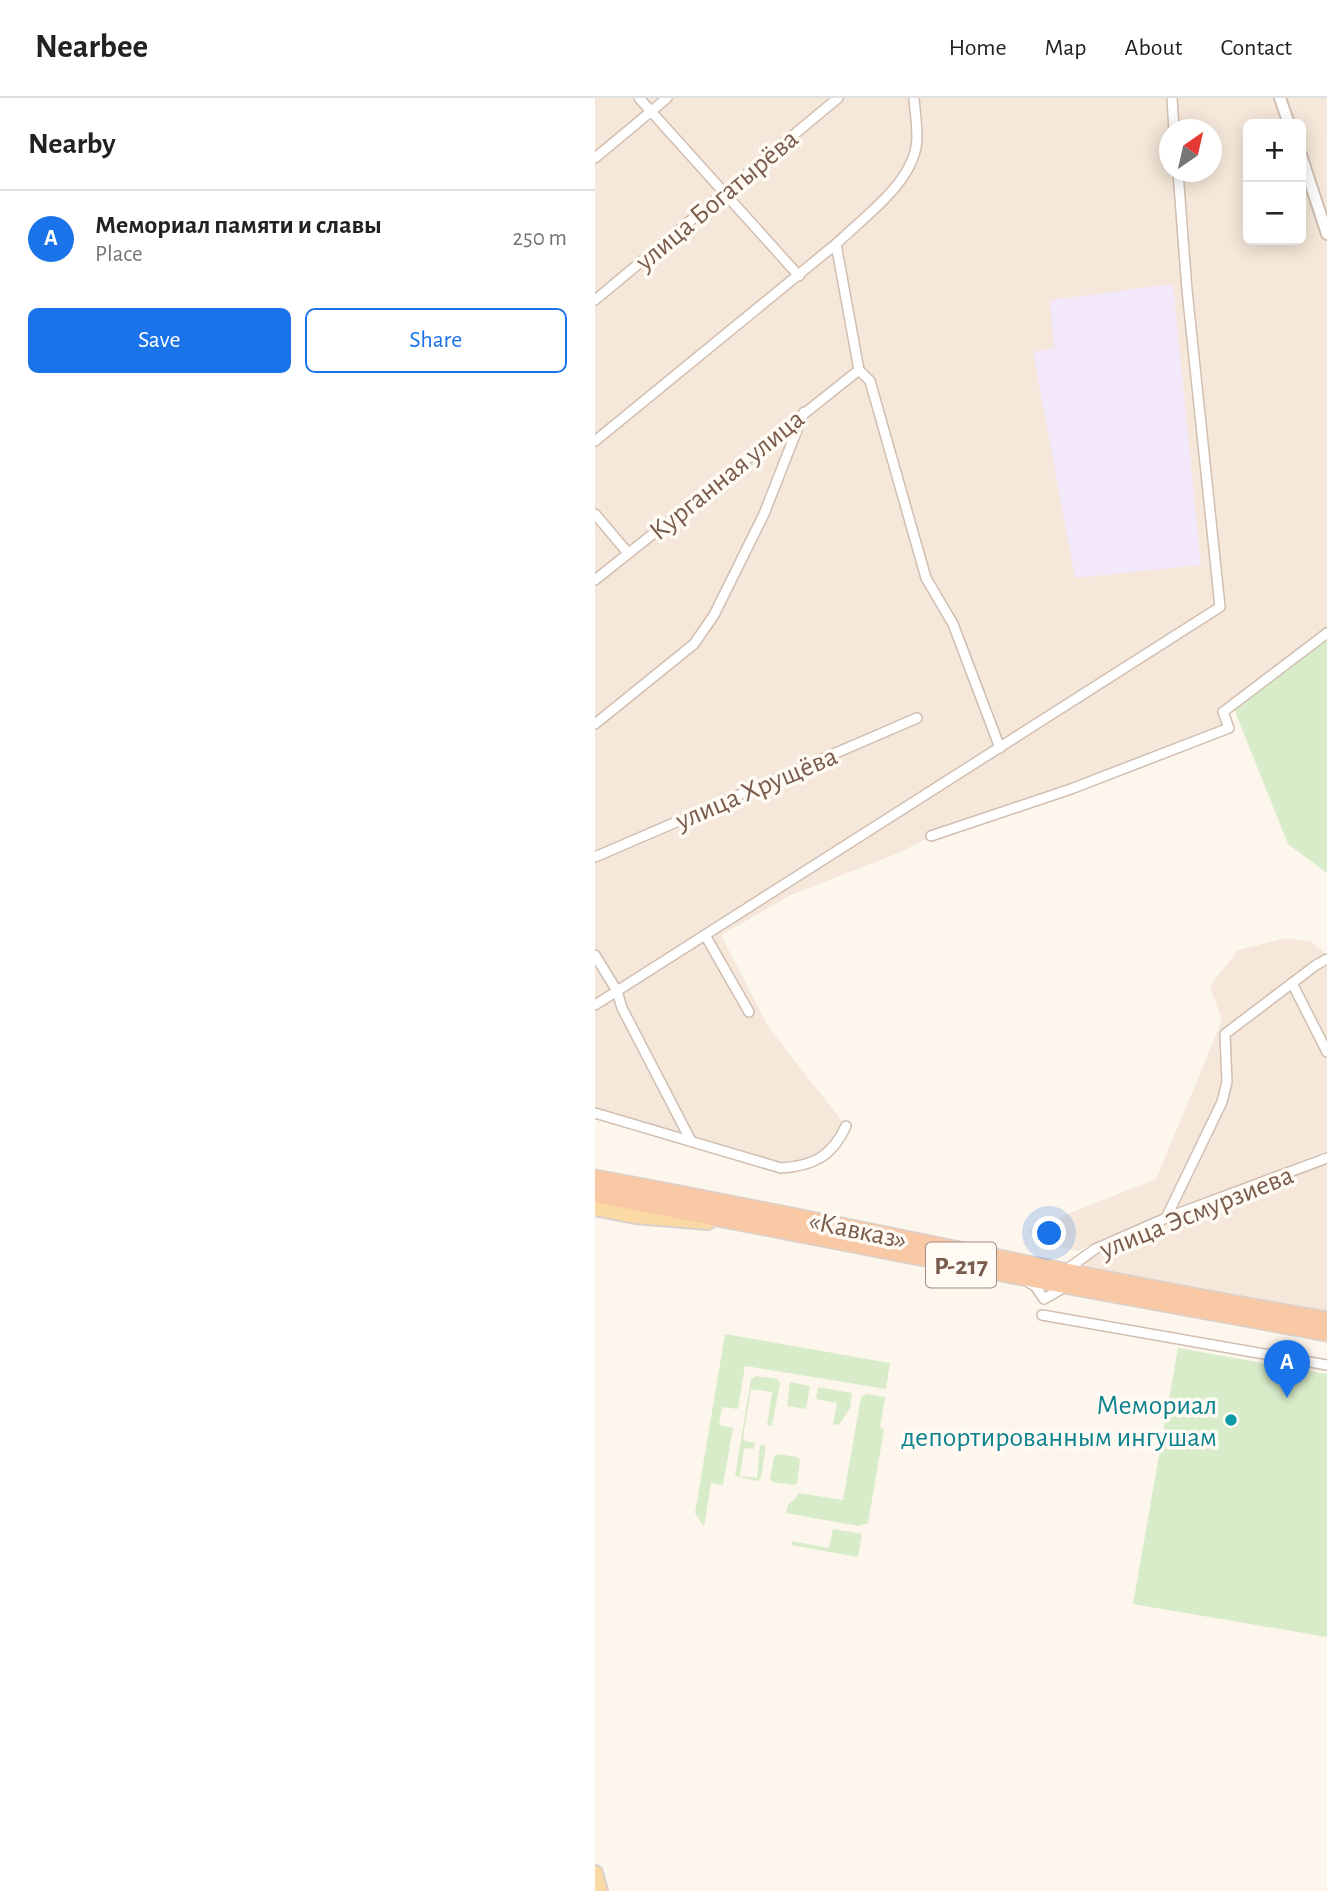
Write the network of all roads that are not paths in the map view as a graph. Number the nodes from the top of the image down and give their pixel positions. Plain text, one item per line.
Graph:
1 (639, 98) edge
2 (667, 98) edge
3 (838, 98) edge
4 (913, 98) edge
5 (1172, 98) edge
6 (1280, 98) edge
7 (651, 112) junction
8 (1173, 119) edge
9 (1287, 119) edge
10 (595, 158) edge
11 (1306, 170) edge
12 (1179, 182) edge
13 (723, 194) junction
14 (1327, 234) edge
15 (836, 244) junction
16 (799, 276) junction
17 (595, 300) edge
18 (859, 370) junction
19 (804, 412) junction
20 (595, 441) edge
21 (595, 514) edge
22 (628, 553) junction
23 (595, 580) edge
24 (1327, 633) edge
25 (917, 718) dead end
26 (595, 724) edge
27 (1000, 748) junction
28 (931, 836) dead end
29 (595, 857) edge
30 (705, 935) junction
31 (595, 955) edge
32 (1327, 959) edge
33 (1292, 983) junction
34 (617, 991) junction
35 (595, 1005) edge
36 (749, 1012) dead end
37 (1327, 1052) edge
38 (595, 1113) edge
39 (846, 1126) dead end
40 (689, 1139) junction
41 (1327, 1158) edge
42 (595, 1170) edge
43 (595, 1178) edge
44 (595, 1194) edge
45 (595, 1208) edge
46 (763, 1209) junction
47 (1166, 1218) junction
48 (771, 1227) junction
49 (1084, 1258) junction
50 (1062, 1272) junction
51 (1089, 1277) junction
52 (1042, 1315) dead end
53 (1323, 1317) edge
54 (1327, 1333) edge
55 (1327, 1366) edge
56 (595, 1873) edge
57 (600, 1891) edge

1 - 7 street
2 - 7 street
3 - 13 street, улица Богатырёва
4 - 15 street
5 - 8 street
6 - 9 street
7 - 10 street
7 - 13 street
11 - 14 street
12 - 27 street
13 - 16 street
13 - 17 street, улица Богатырёва
15 - 16 street
15 - 18 street
16 - 20 street
18 - 19 street, Курганная улица
18 - 27 street
19 - 22 street, Курганная улица
19 - 26 street
21 - 22 street
22 - 23 street, Курганная улица
24 - 28 street
25 - 29 street, улица Хрущёва
27 - 30 street
30 - 34 street
30 - 36 street
31 - 34 street
32 - 33 street
33 - 37 street
33 - 47 street
34 - 35 street
34 - 40 street
38 - 40 street
39 - 40 street
41 - 47 street, улица Эсмурзиева
42 - 46 main road, Р-217
43 - 46 highway, «Кавказ» / Р-217
44 - 48 highway, «Кавказ» / Р-217
45 - 48 main road, Р-217
46 - 50 highway, «Кавказ» / Р-217
47 - 49 street, улица Эсмурзиева
48 - 54 highway, «Кавказ» / Р-217
49 - 50 street
49 - 51 street, улица Эсмурзиева
50 - 51 highway, «Кавказ» / Р-217
51 - 53 highway, «Кавказ» / Р-217
52 - 55 street
56 - 57 main road

